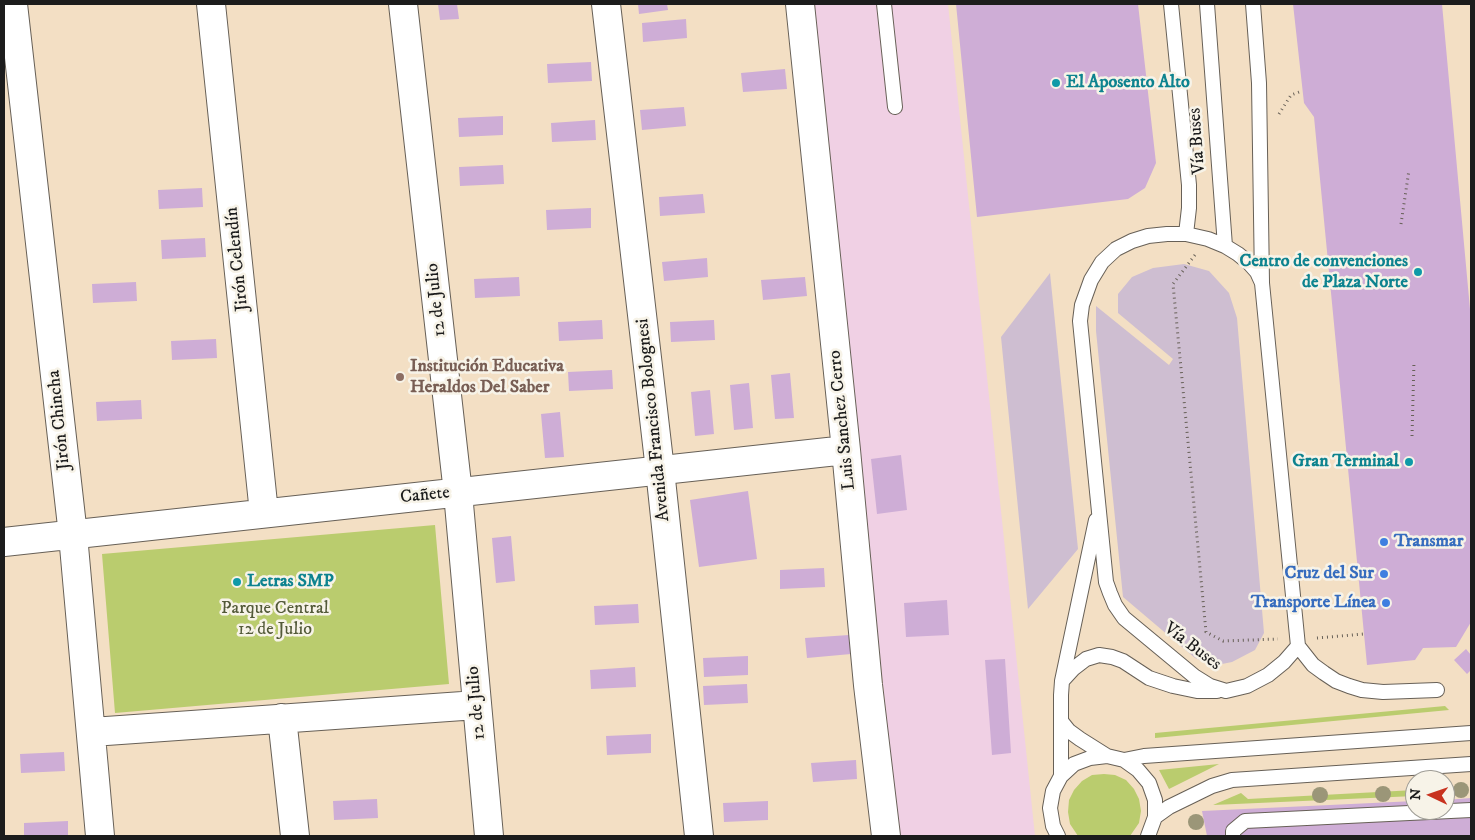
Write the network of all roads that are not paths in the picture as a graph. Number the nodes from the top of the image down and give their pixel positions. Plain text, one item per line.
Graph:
1 (14, 4) edge
2 (211, 4) edge
3 (403, 4) edge
4 (606, 4) edge
5 (800, 4) edge
6 (884, 4) edge
7 (1171, 4) edge
8 (1207, 4) edge
9 (1253, 4) edge
10 (895, 107) dead end
11 (1186, 234) junction
12 (1225, 246) junction
13 (1262, 283) junction
14 (846, 450) junction
15 (660, 470) junction
16 (458, 492) junction
17 (1099, 507) junction
18 (264, 514) junction
19 (73, 535) junction
20 (4, 542) edge
21 (1297, 642) junction
22 (1062, 681) junction
23 (1437, 690) dead end
24 (1226, 691) junction
25 (478, 705) junction
26 (282, 718) junction
27 (1062, 721) junction
28 (92, 732) junction
29 (1471, 734) edge
30 (1107, 756) junction
31 (1124, 760) junction
32 (1471, 764) edge
33 (1061, 776) junction
34 (1471, 810) edge
35 (1155, 817) junction
36 (100, 836) edge
37 (295, 836) edge
38 (489, 836) edge
39 (699, 836) edge
40 (886, 836) edge
41 (1058, 836) edge
42 (1148, 836) edge
43 (1233, 836) edge

1 - 19 street, Jirón Chincha
2 - 18 street, Jirón Celendín
3 - 16 street, 12 de Julio
4 - 15 street, Avenida Francisco Bolognesi
5 - 14 street, Luis Sanchez Cerro
6 - 10 lane
7 - 11 lane, Vía Buses
8 - 12 lane, Vía Buses
9 - 13 lane
11 - 12 lane, Vía Buses
11 - 17 lane, Vía Buses
12 - 13 lane, Vía Buses
13 - 21 lane, Vía Buses
14 - 15 street, Cañete
14 - 40 street, Luis Sanchez Cerro
15 - 16 street, Cañete
15 - 39 street, Avenida Francisco Bolognesi
16 - 18 street, Cañete
16 - 25 street, 12 de Julio
17 - 22 lane
17 - 24 lane, Vía Buses
18 - 19 street, Cañete
19 - 20 street, Cañete
19 - 28 street, Jirón Chincha
21 - 23 lane
21 - 24 lane, Vía Buses
22 - 24 lane
22 - 27 lane
25 - 26 street
25 - 38 street, 12 de Julio
26 - 28 street
26 - 37 street
27 - 30 lane
27 - 33 lane
28 - 36 street, Jirón Chincha
29 - 31 lane
30 - 31 lane
30 - 33 lane
31 - 35 lane
32 - 35 lane
33 - 41 lane
34 - 43 lane
35 - 42 lane

